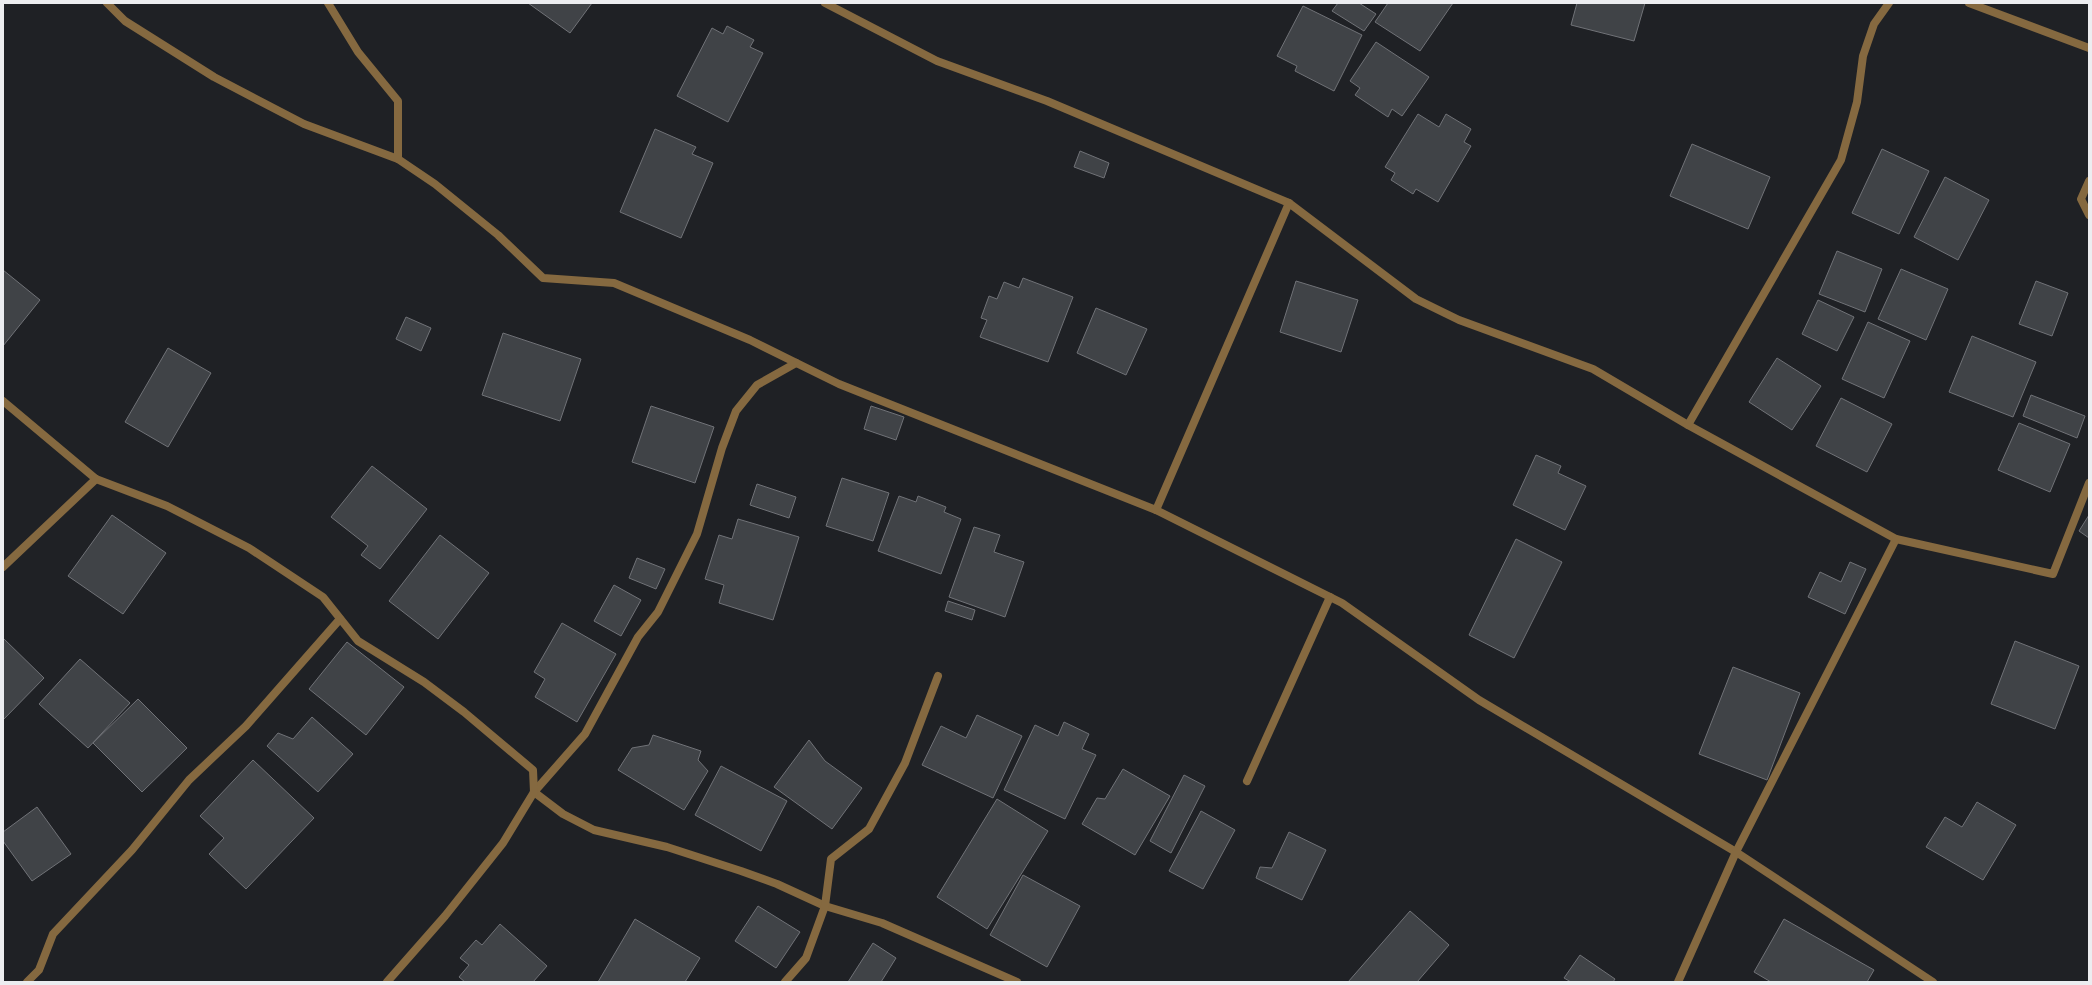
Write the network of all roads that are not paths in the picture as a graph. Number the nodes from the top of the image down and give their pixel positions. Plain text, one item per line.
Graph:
1 (107, 3) edge
2 (328, 3) edge
3 (824, 3) edge
4 (1890, 3) edge
5 (1969, 3) edge
6 (2089, 48) edge
7 (398, 160) junction
8 (2089, 181) edge
9 (1289, 203) junction
10 (2089, 215) edge
11 (796, 362) junction
12 (3, 401) edge
13 (1688, 425) junction
14 (96, 479) junction
15 (2089, 483) edge
16 (1156, 510) junction
17 (1896, 539) junction
18 (3, 567) edge
19 (1330, 597) junction
20 (340, 619) junction
21 (938, 676) dead end
22 (1247, 781) dead end
23 (534, 792) junction
24 (1736, 852) junction
25 (825, 906) junction
26 (27, 982) edge
27 (387, 982) edge
28 (785, 982) edge
29 (1017, 982) edge
30 (1678, 982) edge
31 (1934, 982) edge

1 - 7 street
2 - 7 street
3 - 9 street
4 - 13 street
5 - 6 street
7 - 11 street
8 - 10 street
9 - 13 street
9 - 16 street
11 - 16 street
11 - 23 street
12 - 14 street
13 - 17 street
14 - 18 street
14 - 20 street
15 - 17 street
16 - 19 street
17 - 24 street
19 - 22 street
19 - 24 street
20 - 23 street
20 - 26 street
21 - 25 street
23 - 25 street
23 - 27 street
24 - 30 street
24 - 31 street
25 - 28 street
25 - 29 street

